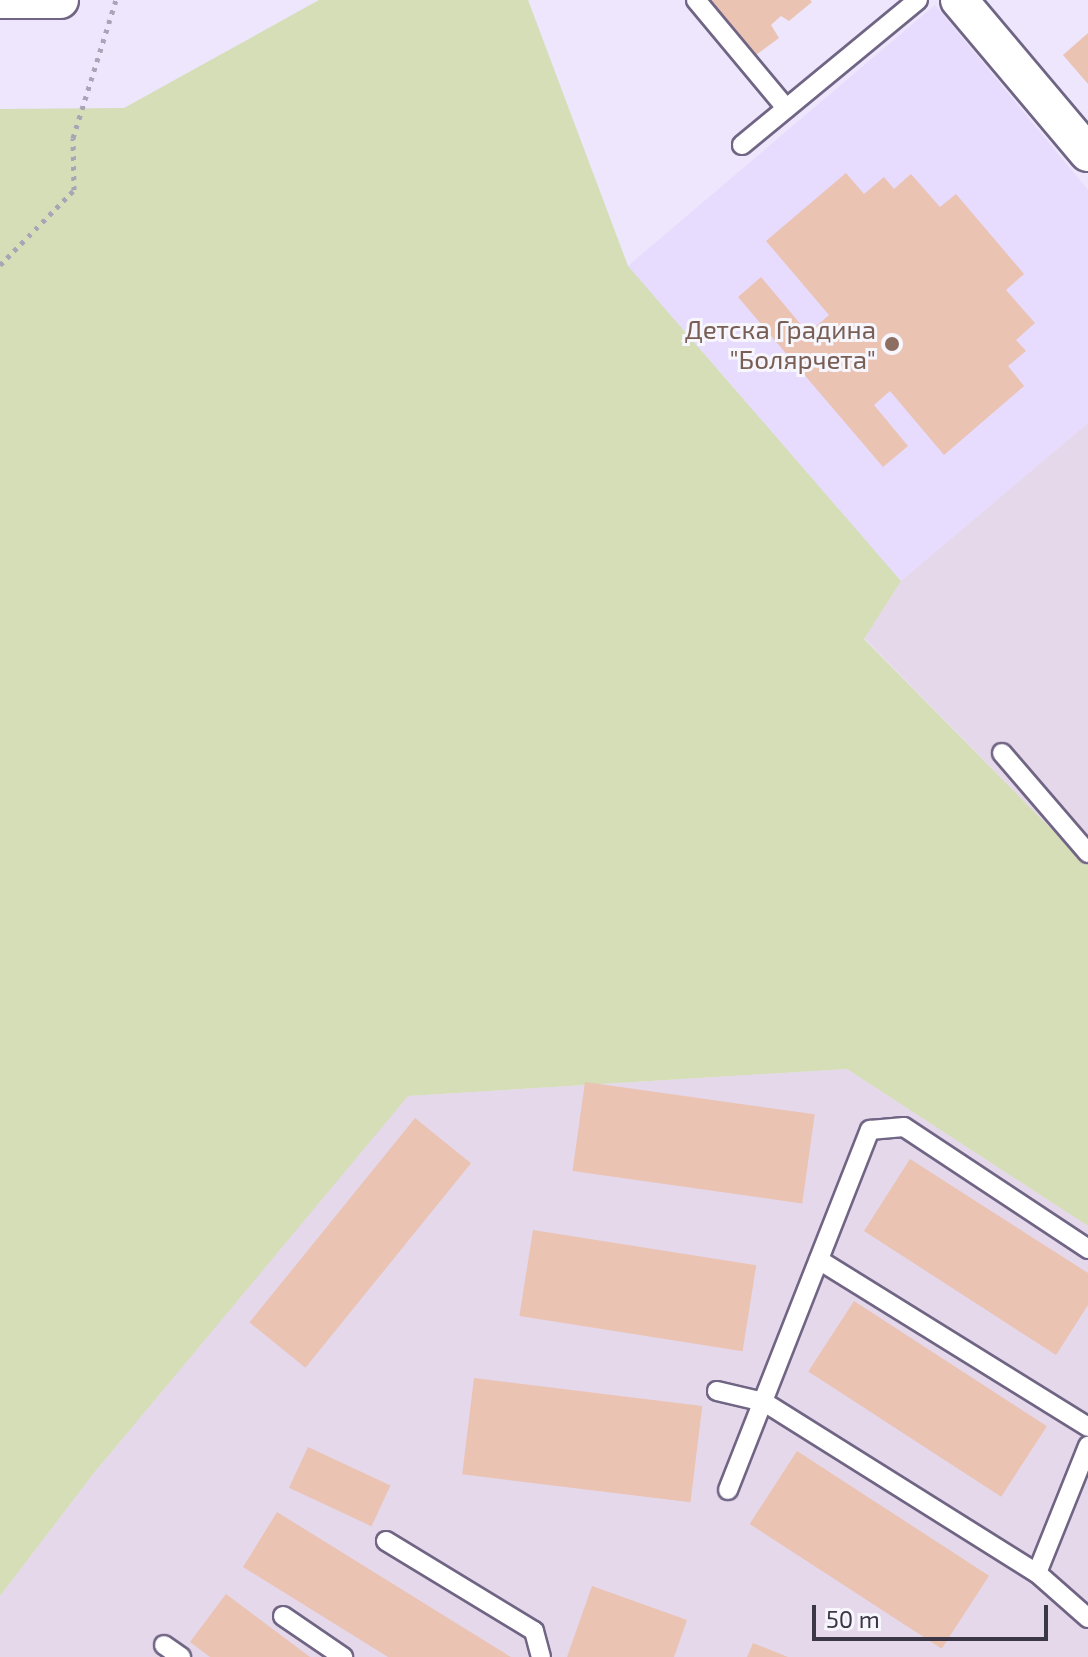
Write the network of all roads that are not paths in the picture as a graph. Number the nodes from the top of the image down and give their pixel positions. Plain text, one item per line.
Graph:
1 (1, 0) edge
2 (60, 0) edge
3 (696, 0) edge
4 (918, 0) edge
5 (959, 0) edge
6 (786, 108) junction
7 (742, 145) dead end
8 (1088, 153) edge
9 (1002, 753) dead end
10 (1088, 853) edge
11 (1088, 1249) edge
12 (819, 1260) junction
13 (717, 1391) dead end
14 (764, 1402) junction
15 (1088, 1427) edge
16 (1088, 1446) edge
17 (728, 1490) dead end
18 (386, 1541) dead end
19 (1037, 1573) junction
20 (283, 1616) dead end
21 (1088, 1618) edge
22 (164, 1645) dead end
23 (181, 1657) edge
24 (343, 1657) edge
25 (541, 1657) edge

1 - 2 street
3 - 6 lane
4 - 6 lane
5 - 8 street
6 - 7 lane
9 - 10 lane
11 - 12 lane
12 - 14 lane
12 - 15 lane
13 - 14 lane
14 - 17 lane
14 - 19 lane
16 - 19 lane
18 - 25 lane
19 - 21 lane
20 - 24 lane
22 - 23 lane

